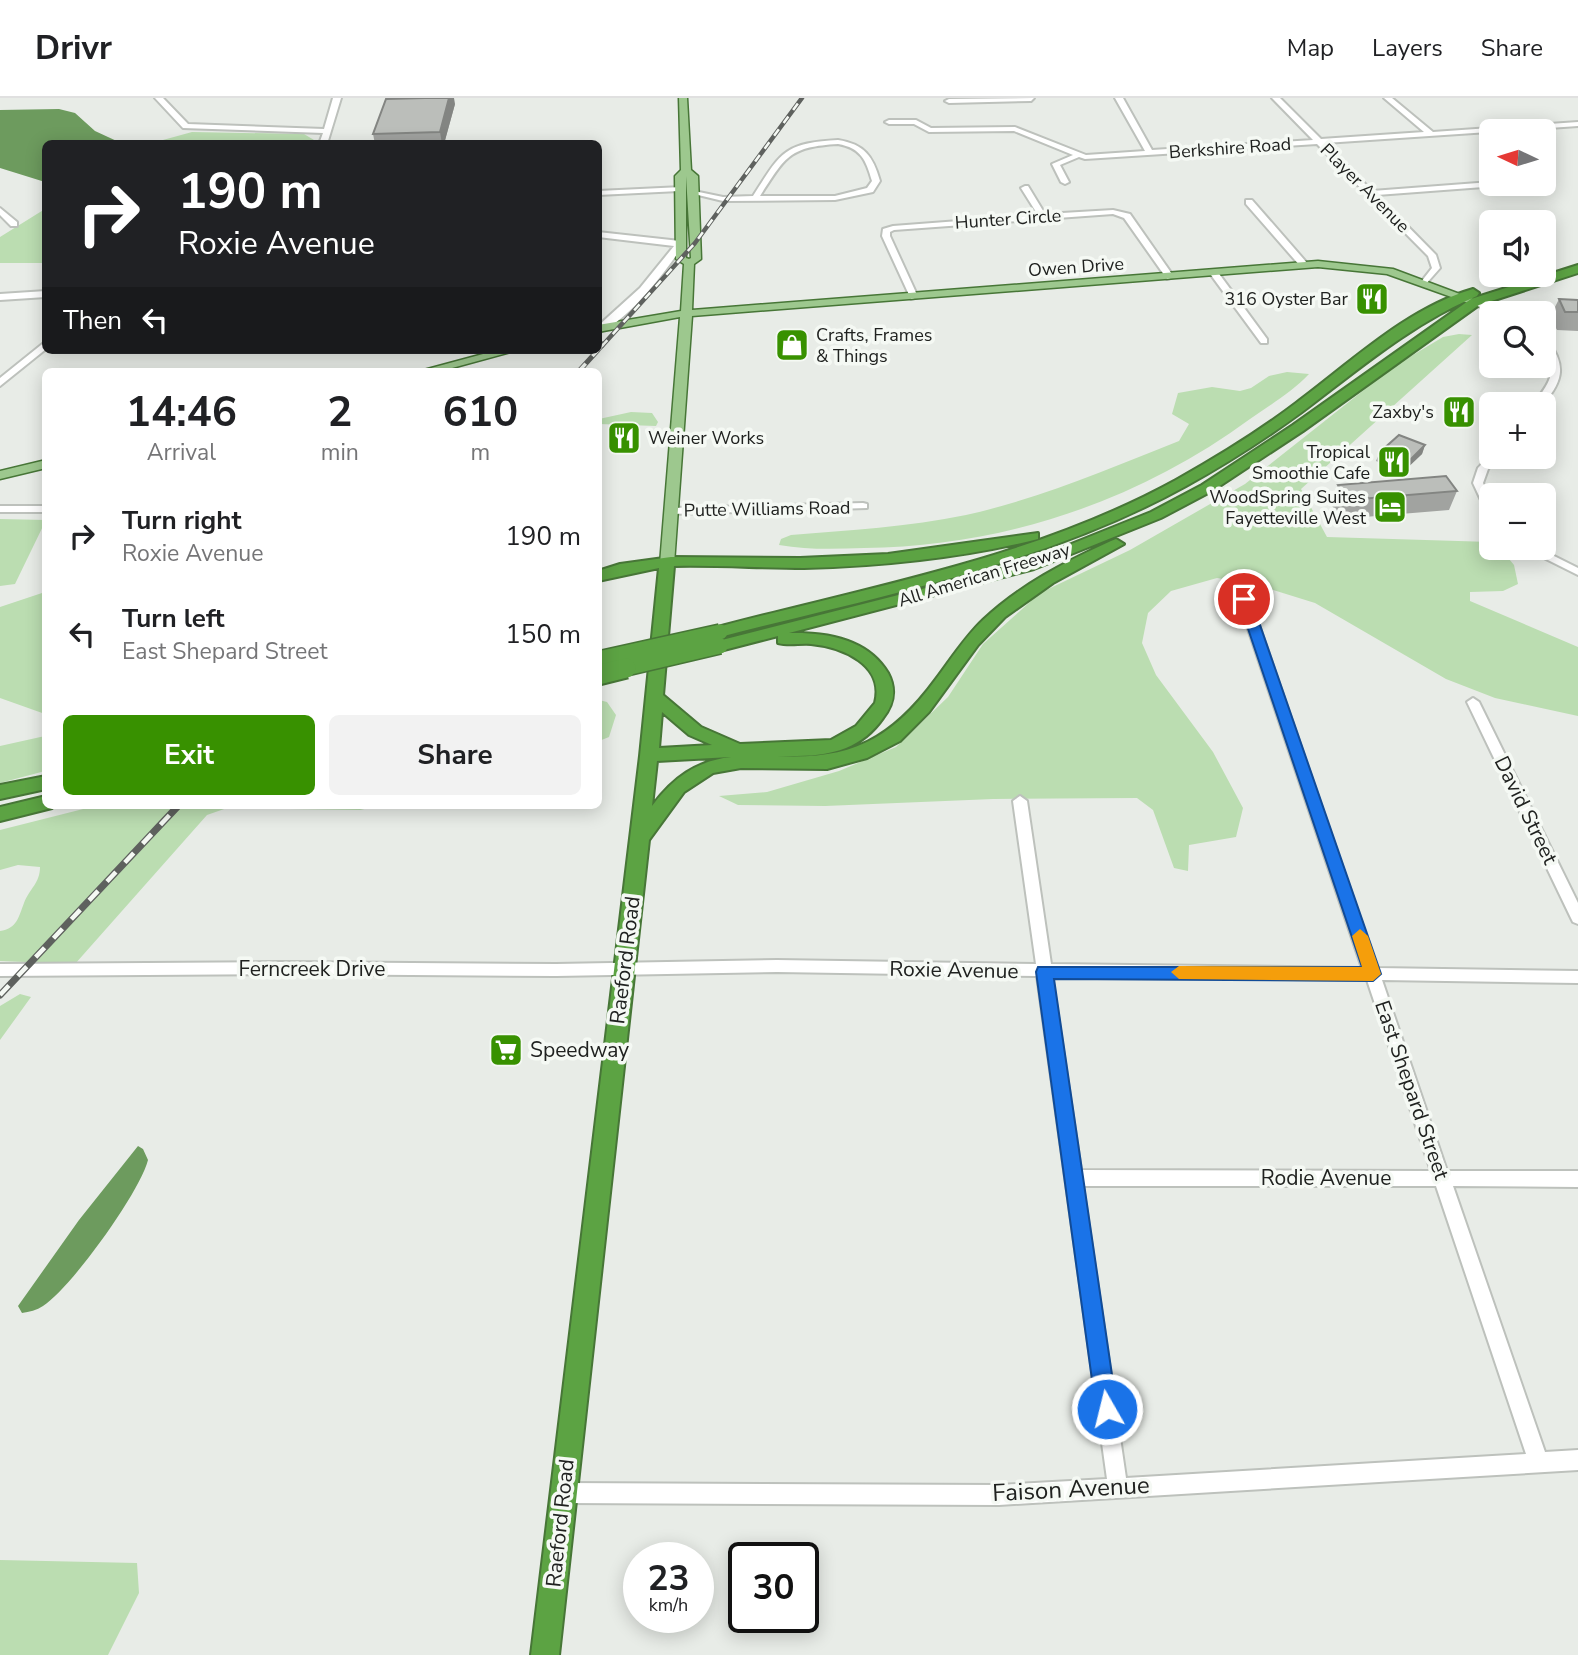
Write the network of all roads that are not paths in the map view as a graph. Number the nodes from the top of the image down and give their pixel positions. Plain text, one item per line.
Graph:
1 (159, 98) edge
2 (337, 98) edge
3 (683, 98) edge
4 (1119, 98) edge
5 (1276, 98) edge
6 (1388, 98) edge
7 (1031, 99) edge
8 (990, 100) junction
9 (949, 102) dead end
10 (994, 110) dead end
11 (998, 119) dead end
12 (889, 122) dead end
13 (1578, 124) edge
14 (1002, 128) junction
15 (326, 131) junction
16 (1431, 134) junction
17 (324, 140) edge
18 (1320, 141) junction
19 (1150, 153) junction
20 (1076, 156) junction
21 (686, 171) junction
22 (1065, 182) dead end
23 (1479, 185) edge
24 (1025, 188) dead end
25 (679, 189) junction
26 (602, 193) edge
27 (694, 193) junction
28 (1371, 193) junction
29 (755, 198) junction
30 (723, 199) junction
31 (1249, 202) dead end
32 (695, 207) junction
33 (0, 210) edge
34 (1044, 217) junction
35 (14, 224) dead end
36 (602, 234) edge
37 (680, 244) junction
38 (1578, 260) edge
39 (689, 263) junction
40 (1304, 265) junction
41 (1556, 266) edge
42 (1578, 269) edge
43 (1214, 273) junction
44 (1170, 277) junction
45 (1425, 282) junction
46 (1496, 287) edge
47 (42, 294) edge
48 (0, 297) edge
49 (914, 297) junction
50 (1468, 300) junction
51 (1479, 304) edge
52 (688, 314) junction
53 (602, 327) edge
54 (602, 328) edge
55 (1264, 341) dead end
56 (42, 347) edge
57 (496, 354) edge
58 (1556, 366) edge
59 (438, 368) edge
60 (0, 383) edge
61 (1548, 392) edge
62 (1298, 428) junction
63 (42, 465) edge
64 (0, 475) edge
65 (863, 506) dead end
66 (0, 509) edge
67 (42, 509) edge
68 (671, 511) junction
69 (1112, 517) junction
70 (1554, 560) edge
71 (667, 564) junction
72 (1578, 572) edge
73 (602, 575) edge
74 (1244, 599) dead end
75 (720, 639) junction
76 (602, 658) edge
77 (602, 673) edge
78 (655, 697) junction
79 (1473, 702) dead end
80 (750, 750) junction
81 (649, 756) junction
82 (732, 762) junction
83 (42, 783) edge
84 (0, 792) edge
85 (1020, 801) dead end
86 (42, 804) edge
87 (0, 814) edge
88 (639, 839) junction
89 (1578, 918) edge
90 (625, 968) junction
91 (0, 970) edge
92 (1044, 972) junction
93 (1373, 974) junction
94 (1578, 977) edge
95 (1073, 1178) junction
96 (1442, 1178) junction
97 (1578, 1179) edge
98 (1578, 1460) edge
99 (1538, 1461) junction
100 (1118, 1487) junction
101 (564, 1493) junction
102 (545, 1655) edge

1 - 15 street
2 - 15 street
3 - 21 main road, Raeford Road
4 - 19 street
5 - 18 street, Player Avenue
6 - 16 street
7 - 8 street
8 - 9 street
8 - 10 street
11 - 14 street
12 - 14 street, Berkshire Road
13 - 16 street, Berkshire Road
14 - 20 street, Berkshire Road
15 - 17 street
16 - 18 street, Berkshire Road
18 - 19 street, Berkshire Road
18 - 28 street, Player Avenue
19 - 20 street, Berkshire Road
20 - 22 street
21 - 25 main road, Raeford Road
21 - 27 main road, Raeford Road
23 - 28 street
24 - 34 street
25 - 26 street
25 - 37 main road, Raeford Road
27 - 30 street
27 - 32 main road, Raeford Road
28 - 45 street, Player Avenue
29 - 29 street
29 - 30 street
30 - 32 street
31 - 40 street
32 - 39 main road, Raeford Road
33 - 35 street
34 - 44 street, Hunter Circle
34 - 49 street, Hunter Circle
36 - 37 street
37 - 39 main road, Raeford Road
37 - 53 street
38 - 41 highway
39 - 52 main road, Raeford Road
40 - 43 main road, Owen Drive
40 - 45 main road, Owen Drive
42 - 50 highway
43 - 44 main road, Owen Drive
43 - 55 street
44 - 49 main road, Owen Drive
45 - 50 main road, Owen Drive
46 - 50 highway
47 - 48 street
49 - 52 main road, Owen Drive
50 - 51 street
50 - 62 highway, All American Freeway
50 - 69 highway, All American Freeway
52 - 54 main road, Owen Drive
52 - 68 main road, Raeford Road
56 - 60 street
57 - 59 main road
58 - 61 street
62 - 75 highway, All American Freeway
62 - 82 highway
63 - 64 main road
65 - 68 street, Putte Williams Road
66 - 67 street
68 - 71 main road, Raeford Road
69 - 71 highway
69 - 75 highway, All American Freeway
70 - 72 street
71 - 73 highway
71 - 78 highway, Raeford Road
74 - 93 street, East Shepard Street
75 - 76 highway, All American Freeway, bridge
75 - 77 highway, All American Freeway, bridge
75 - 80 highway
78 - 80 highway
78 - 81 highway, Raeford Road
79 - 89 street, David Street
80 - 81 highway
81 - 82 highway
81 - 88 highway, Raeford Road
82 - 88 highway
83 - 84 highway
85 - 92 street
86 - 87 highway
88 - 90 highway, Raeford Road
90 - 91 street, Ferncreek Drive
90 - 92 street, Roxie Avenue
90 - 101 highway, Raeford Road
92 - 93 street, Roxie Avenue
92 - 95 street
93 - 94 street, Roxie Avenue
93 - 96 street, East Shepard Street
95 - 96 street, Rodie Avenue
95 - 100 street
96 - 97 street, Rodie Avenue
96 - 99 street, East Shepard Street
98 - 99 street, Faison Avenue
99 - 100 street, Faison Avenue
100 - 101 street, Faison Avenue
101 - 102 highway, Raeford Road

